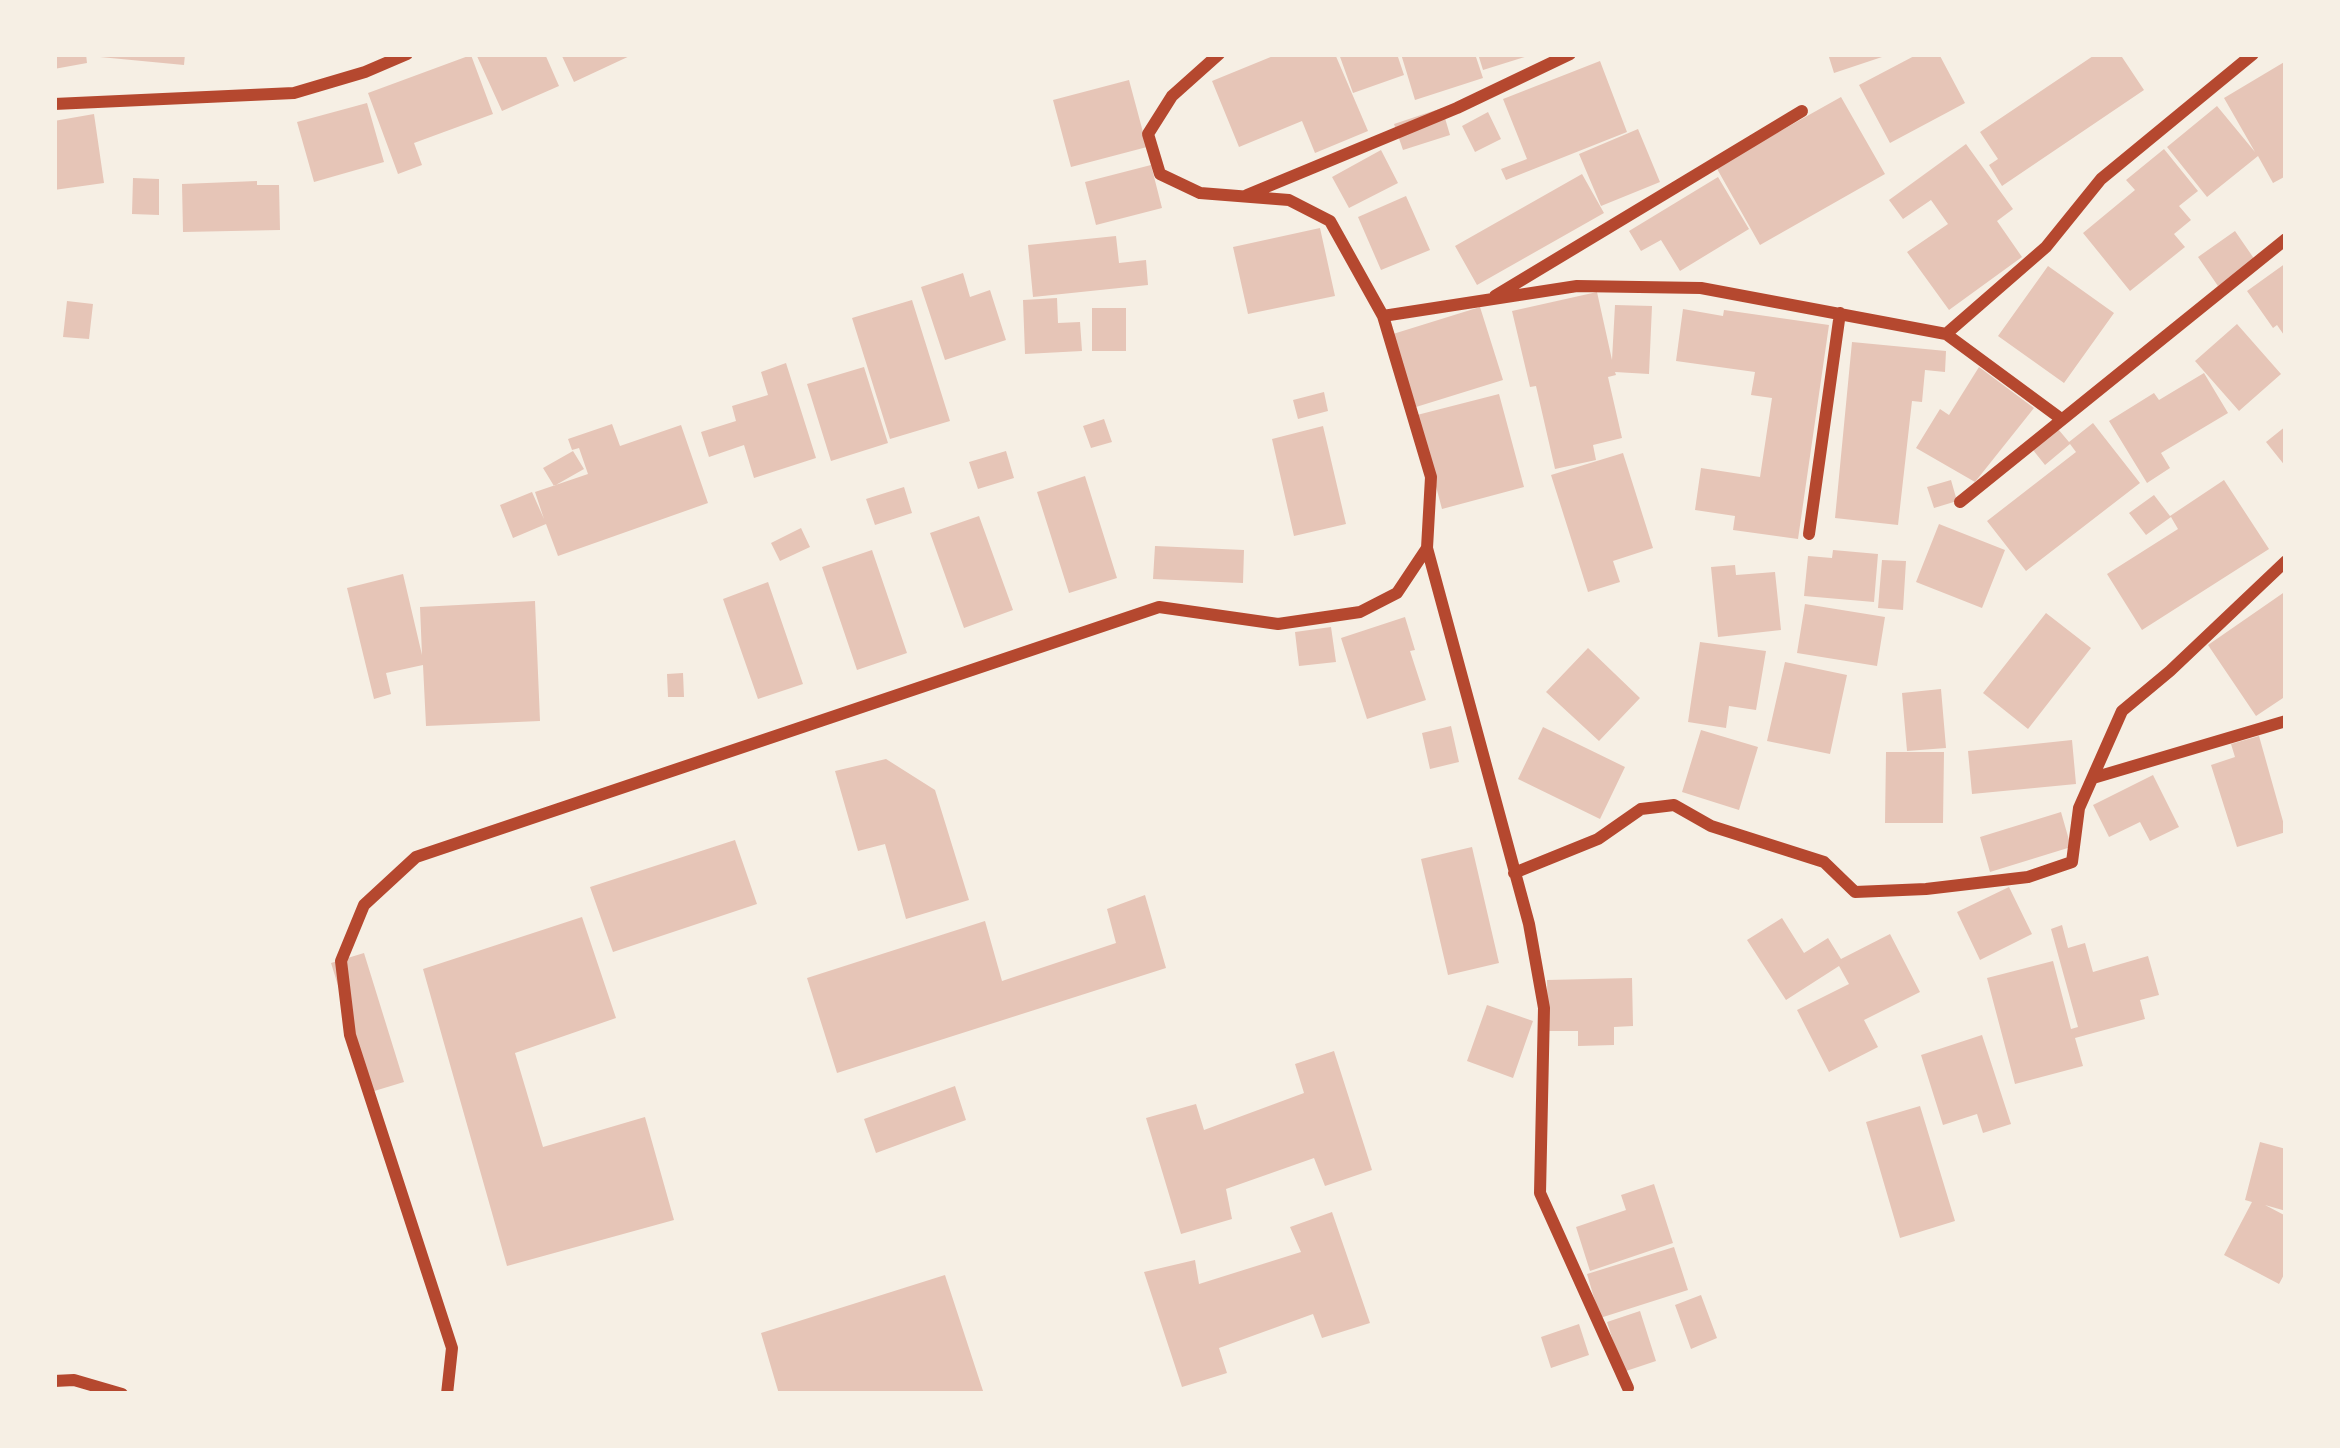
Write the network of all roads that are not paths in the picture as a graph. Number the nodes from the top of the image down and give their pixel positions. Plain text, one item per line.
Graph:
1 (406, 54) edge
2 (1219, 54) edge
3 (1570, 54) edge
4 (2253, 54) edge
5 (54, 104) edge
6 (1802, 111) dead end
7 (1243, 197) junction
8 (2286, 238) edge
9 (1489, 300) junction
10 (1840, 313) junction
11 (1383, 316) junction
12 (1946, 334) junction
13 (2060, 418) junction
14 (1960, 502) dead end
15 (1809, 534) dead end
16 (1426, 548) junction
17 (2286, 561) edge
18 (2286, 721) edge
19 (2092, 778) junction
20 (1514, 873) junction
21 (54, 1381) edge
22 (1628, 1388) dead end
23 (122, 1394) edge
24 (447, 1394) edge

1 - 5 street
2 - 7 street
3 - 7 street
4 - 12 street
6 - 9 street
7 - 11 street
8 - 13 street
9 - 10 street
9 - 11 street
10 - 12 street
10 - 15 street
11 - 16 street
12 - 13 street
13 - 14 street
16 - 20 street
16 - 24 street
17 - 19 street
18 - 19 street
19 - 20 street
20 - 22 street
21 - 23 street

